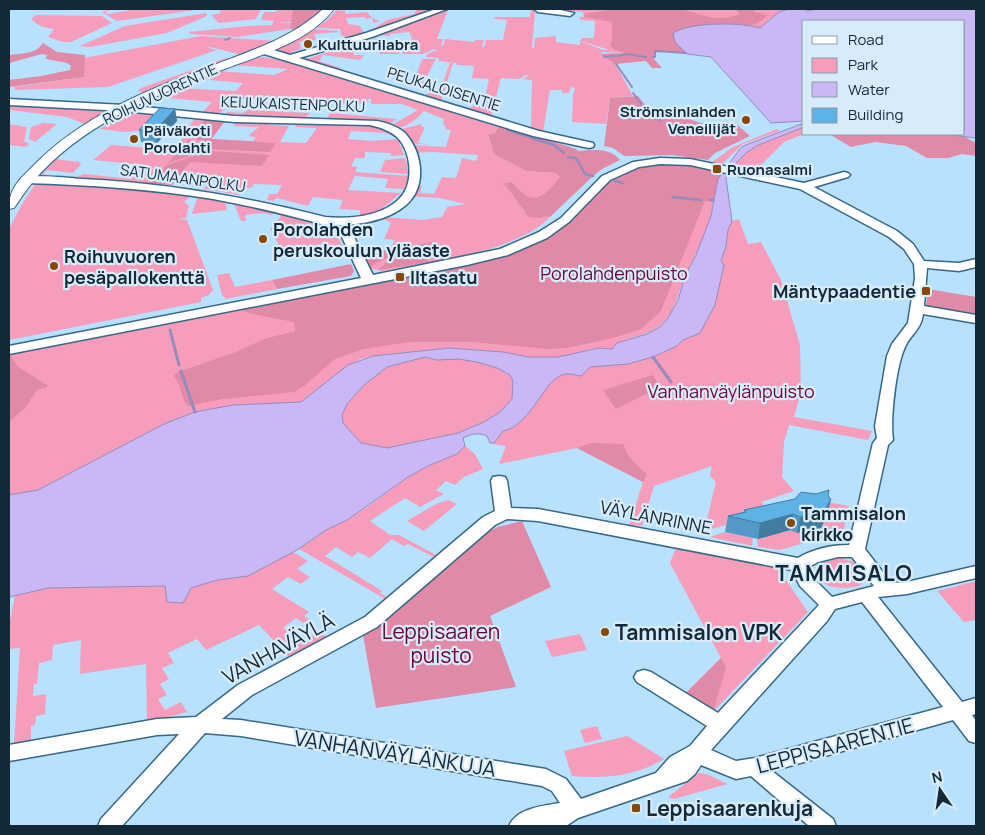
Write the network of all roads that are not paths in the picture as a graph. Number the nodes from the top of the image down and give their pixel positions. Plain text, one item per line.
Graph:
1 (329, 9) edge
2 (442, 9) edge
3 (538, 9) edge
4 (570, 13) dead end
5 (260, 51) junction
6 (291, 58) junction
7 (9, 102) edge
8 (124, 108) junction
9 (589, 145) dead end
10 (844, 175) dead end
11 (26, 180) junction
12 (804, 186) junction
13 (9, 205) edge
14 (333, 222) joint
15 (347, 229) dead end
16 (920, 264) junction
17 (976, 264) edge
18 (369, 280) junction
19 (918, 309) junction
20 (976, 319) edge
21 (9, 350) edge
22 (498, 481) dead end
23 (504, 513) junction
24 (856, 551) junction
25 (800, 565) junction
26 (976, 572) edge
27 (875, 593) junction
28 (829, 604) junction
29 (644, 677) dead end
30 (967, 708) edge
31 (720, 724) junction
32 (200, 725) junction
33 (976, 735) edge
34 (697, 752) junction
35 (9, 753) edge
36 (755, 767) junction
37 (576, 810) junction
38 (109, 826) edge
39 (520, 826) edge
40 (536, 826) edge
41 (540, 826) edge
42 (826, 826) edge

1 - 5 main road, ROIHUVUORENTIE
2 - 6 street
3 - 4 street
5 - 6 street, PEUKALOISENTIE
5 - 8 main road, ROIHUVUORENTIE
6 - 9 street, PEUKALOISENTIE
7 - 8 street
8 - 11 main road, ROIHUVUORENTIE
8 - 14 street, KEIJUKAISTENPOLKU
10 - 12 street
11 - 13 main road, ROIHUVUORENTIE
11 - 14 street, SATUMAANPOLKU
12 - 16 street
12 - 18 street
15 - 18 street
16 - 17 street
16 - 19 street
18 - 21 street
19 - 20 street
19 - 24 street
22 - 23 street
23 - 25 street, VÄYLÄNRINNE
23 - 32 street, VANHAVÄYLÄ
24 - 25 street
24 - 27 street
25 - 28 street
26 - 27 street
27 - 28 street
27 - 30 street
28 - 31 street
29 - 31 street
30 - 33 street
30 - 36 street, LEPPISAARENTIE
31 - 34 street
32 - 35 street
32 - 37 street, VANHANVÄYLÄNKUJA
32 - 38 street, VANHAVÄYLÄ
34 - 36 street, LEPPISAARENTIE
34 - 37 street
36 - 42 street
37 - 39 street
37 - 41 street
39 - 40 street

